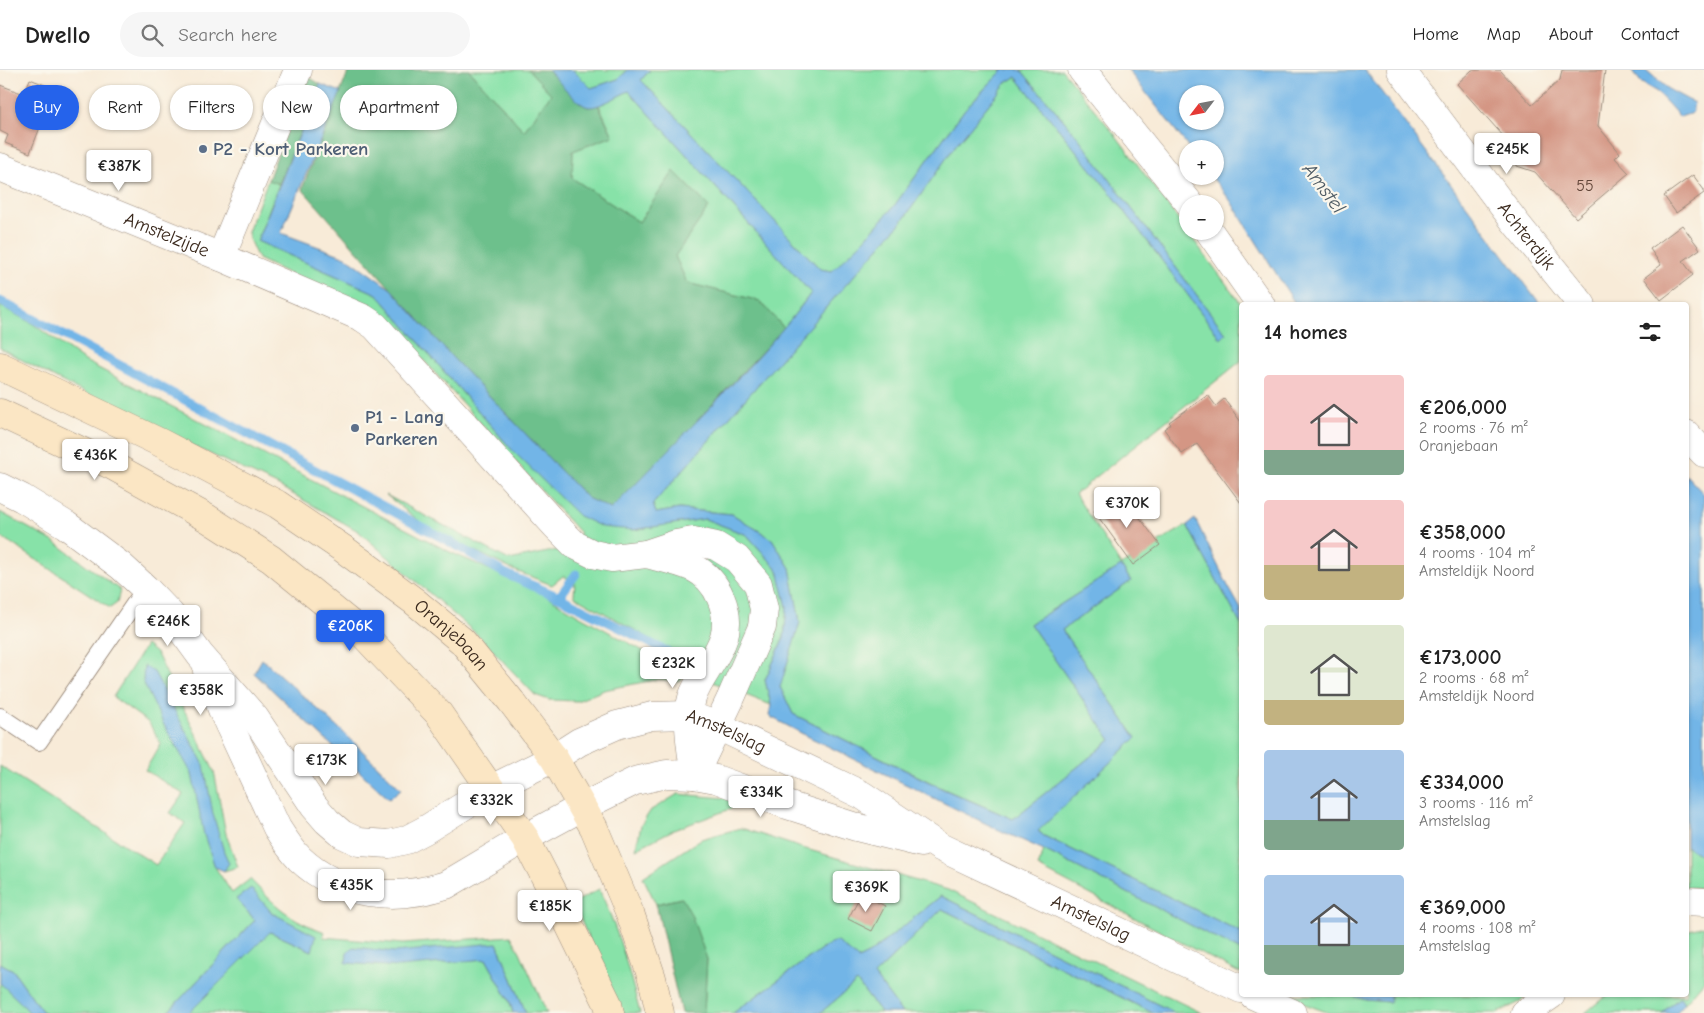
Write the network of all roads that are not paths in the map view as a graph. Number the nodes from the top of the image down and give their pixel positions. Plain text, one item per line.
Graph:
1 (298, 70) edge
2 (1082, 70) edge
3 (1401, 70) edge
4 (0, 167) edge
5 (1183, 195) edge
6 (1215, 240) edge
7 (221, 257) junction
8 (1259, 302) edge
9 (1580, 302) edge
10 (0, 366) edge
11 (0, 413) edge
12 (1689, 437) edge
13 (1704, 454) edge
14 (0, 487) edge
15 (646, 554) junction
16 (145, 588) junction
17 (200, 655) junction
18 (688, 715) junction
19 (0, 716) edge
20 (718, 726) junction
21 (554, 758) junction
22 (694, 774) junction
23 (491, 789) junction
24 (582, 808) junction
25 (525, 838) junction
26 (940, 847) junction
27 (1689, 901) edge
28 (1704, 902) edge
29 (1239, 988) edge
30 (1258, 997) edge
31 (1548, 997) edge
32 (610, 1013) edge
33 (660, 1013) edge
34 (1292, 1013) edge
35 (1525, 1013) edge

1 - 7 street
2 - 5 street
3 - 9 street, Achterdijk
4 - 7 street, Amstelzijde
6 - 8 street
7 - 15 street, Amstelzijde
10 - 21 main road, Oranjebaan
11 - 23 main road
12 - 13 street
14 - 16 street
15 - 18 street
15 - 20 street
16 - 17 street
16 - 19 lane
17 - 23 street, Amstelslag
17 - 25 street, Amstelslag
18 - 20 street, Amstelslag
18 - 21 street, Amstelslag
18 - 22 street
20 - 22 street
20 - 26 street, Amstelslag
21 - 23 street, Amstelslag
21 - 24 main road, Oranjebaan
22 - 24 street, Amstelslag
22 - 26 street, Amstelslag
23 - 25 main road
24 - 25 street, Amstelslag
24 - 33 main road, Oranjebaan
25 - 32 main road
26 - 29 street, Amstelslag
27 - 28 street
30 - 34 street
31 - 35 street

